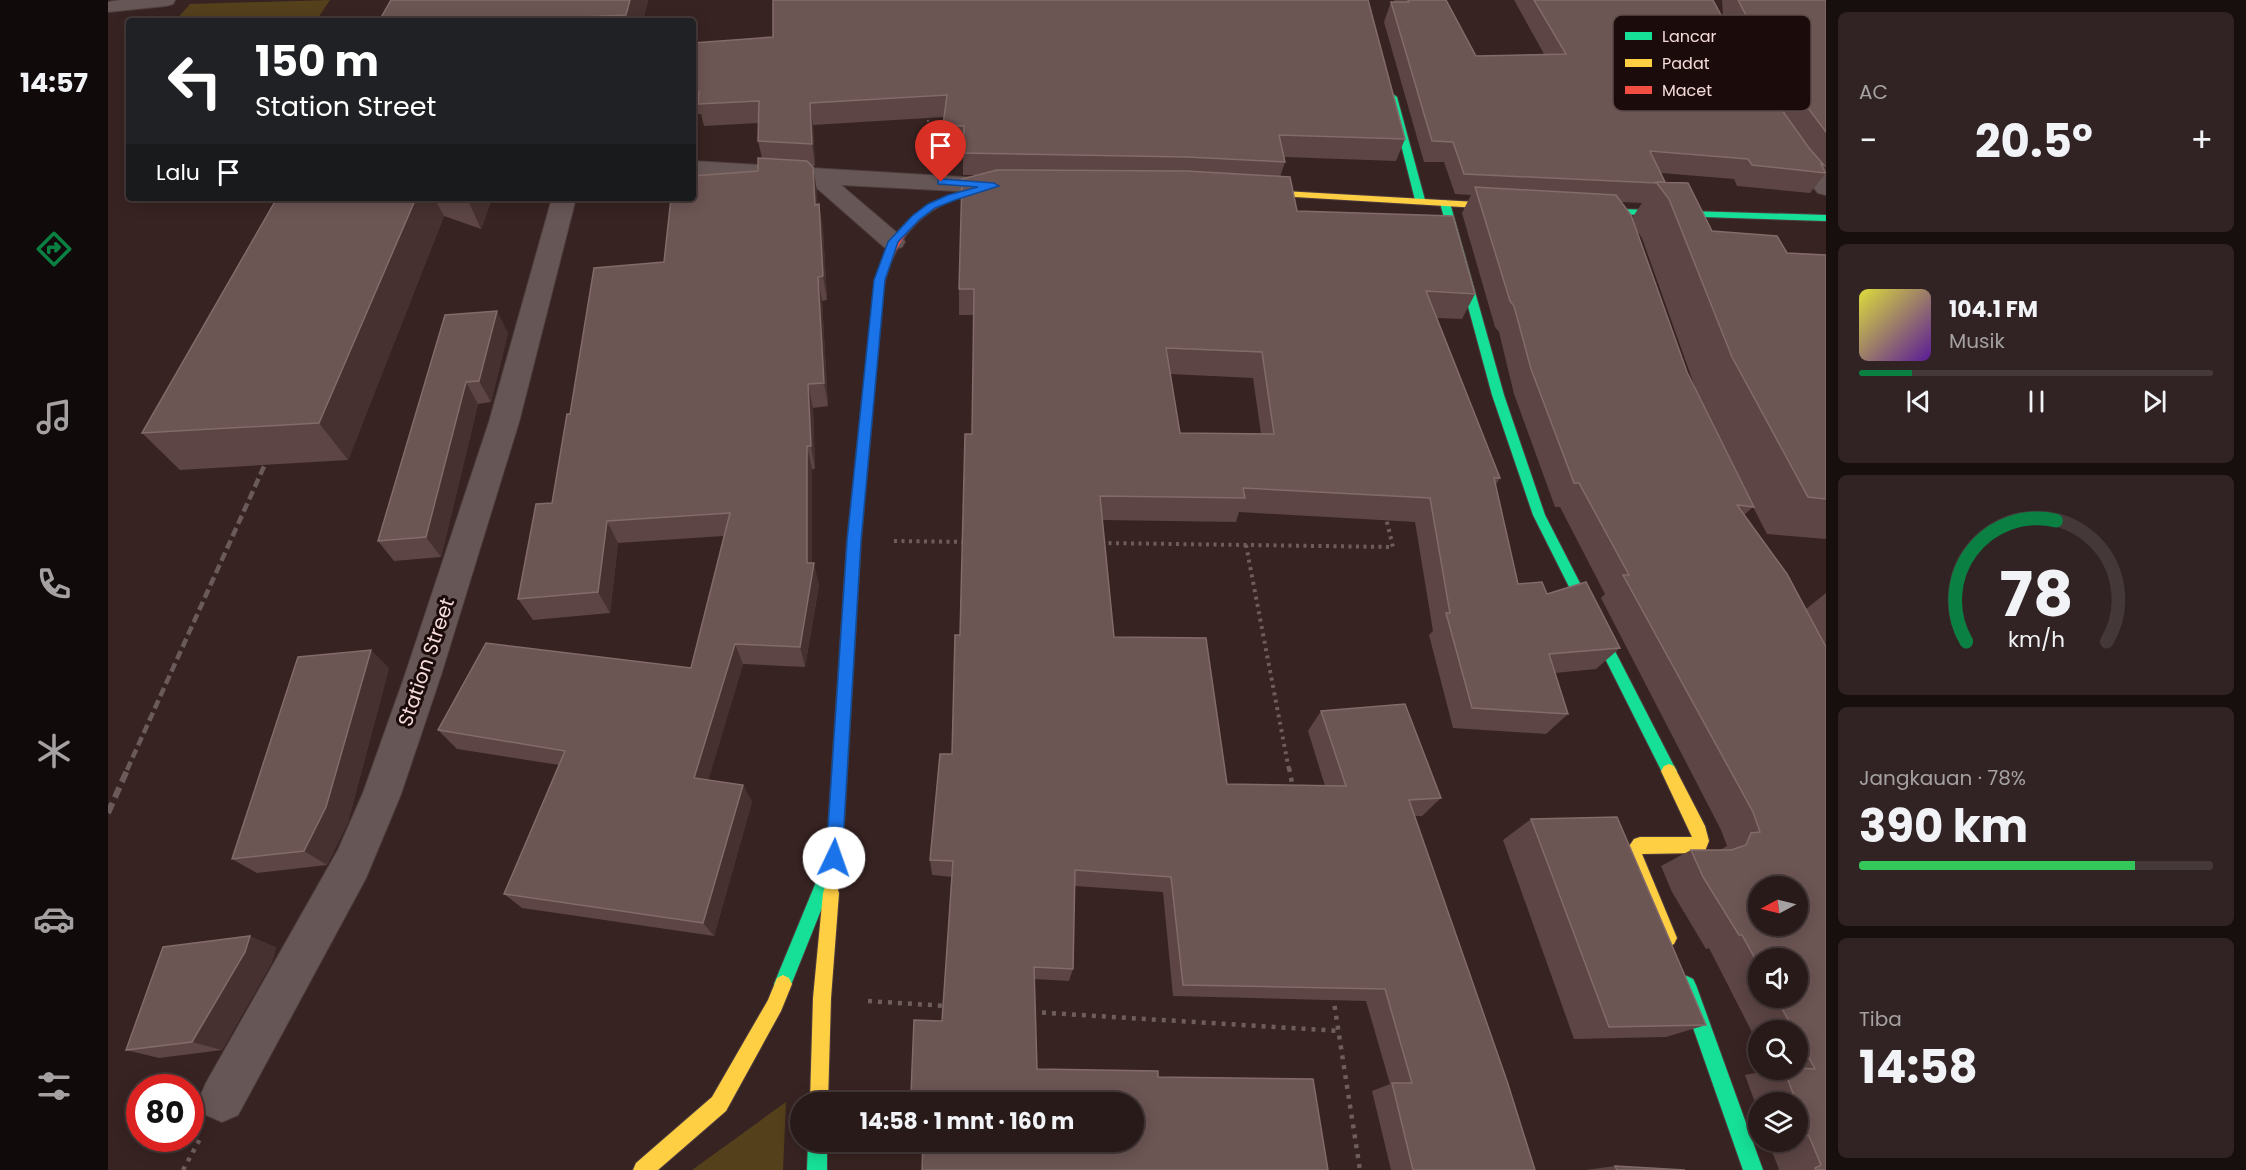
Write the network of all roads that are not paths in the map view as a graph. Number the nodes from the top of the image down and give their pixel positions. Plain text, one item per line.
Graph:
1 (166, 0) edge
2 (108, 6) edge
3 (108, 12) edge
4 (1390, 89) edge
5 (1782, 132) edge
6 (696, 168) edge
7 (817, 177) junction
8 (994, 186) junction
9 (1018, 186) edge
10 (1826, 188) edge
11 (1230, 191) edge
12 (1420, 200) junction
13 (563, 201) edge
14 (1445, 203) junction
15 (1527, 208) edge
16 (1573, 210) edge
17 (1608, 212) junction
18 (1826, 218) edge
19 (1628, 239) edge
20 (893, 242) junction
21 (834, 858) junction
22 (1673, 952) edge
23 (1682, 974) edge
24 (819, 1092) edge
25 (222, 1099) dead end
26 (818, 1152) edge
27 (643, 1170) edge
28 (817, 1170) edge
29 (1753, 1170) edge

1 - 2 street
2 - 3 street
4 - 12 main road
5 - 10 street
6 - 7 street
7 - 8 street
7 - 20 street
8 - 9 main road
8 - 20 main road
11 - 12 main road
12 - 14 main road
13 - 25 street, Station Street
14 - 15 main road
14 - 22 main road
16 - 17 main road
17 - 18 main road
17 - 19 street
20 - 21 main road
21 - 24 main road
21 - 27 main road
23 - 29 main road
26 - 28 main road

